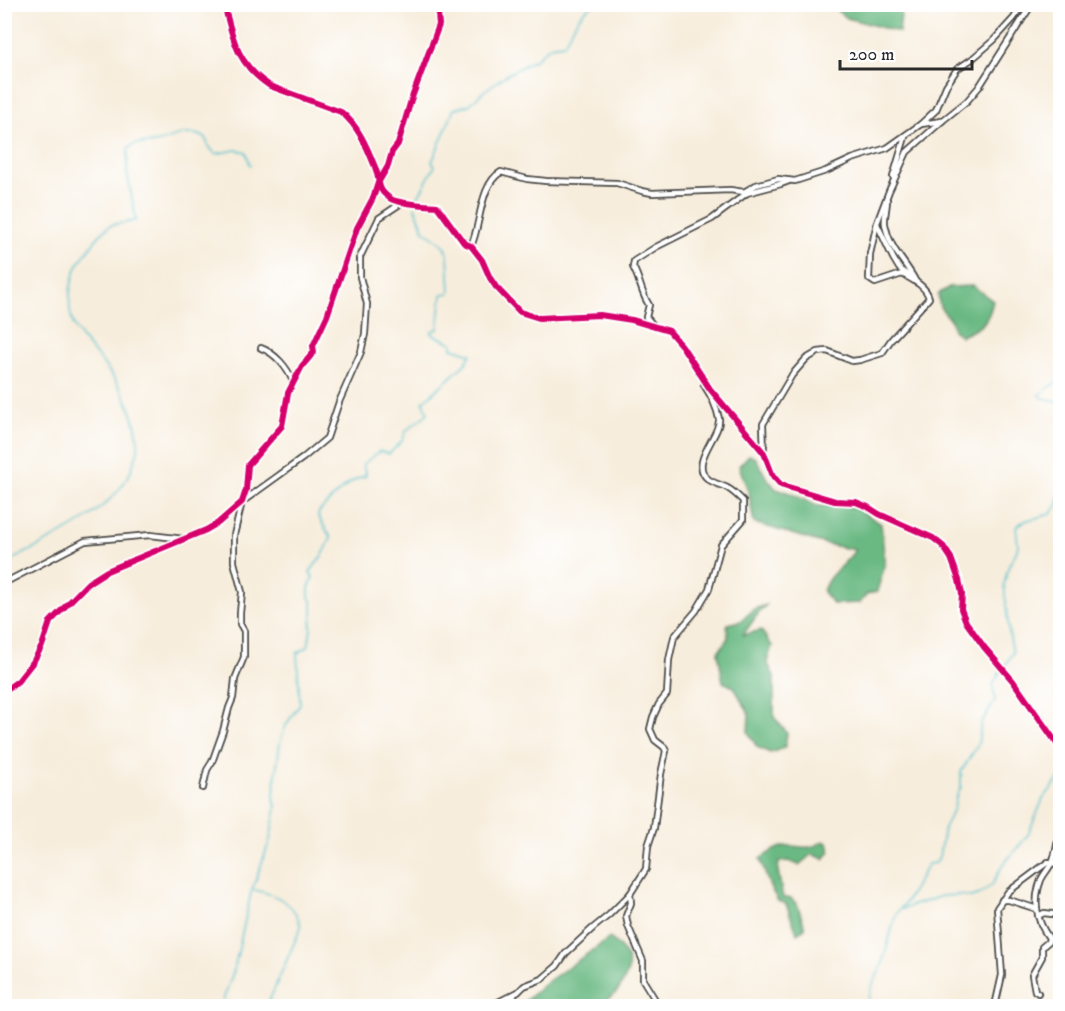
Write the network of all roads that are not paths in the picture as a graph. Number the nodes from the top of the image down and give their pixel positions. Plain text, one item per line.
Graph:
1 (224, 4) edge
2 (442, 4) edge
3 (1022, 4) edge
4 (1032, 4) edge
5 (942, 121) junction
6 (921, 124) junction
7 (905, 136) junction
8 (789, 181) junction
9 (378, 183) junction
10 (892, 183) junction
11 (887, 198) junction
12 (405, 201) junction
13 (877, 224) junction
14 (471, 246) junction
15 (914, 280) junction
16 (656, 327) junction
17 (261, 348) dead end
18 (698, 372) junction
19 (293, 382) junction
20 (764, 453) junction
21 (242, 502) junction
22 (186, 539) junction
23 (4, 583) edge
24 (4, 691) edge
25 (1060, 748) edge
26 (203, 788) dead end
27 (1060, 809) edge
28 (1059, 842) edge
29 (1053, 863) junction
30 (1060, 870) edge
31 (1060, 885) edge
32 (630, 894) junction
33 (1002, 900) junction
34 (1060, 907) edge
35 (1036, 909) junction
36 (1060, 915) edge
37 (1038, 916) junction
38 (518, 992) junction
39 (1038, 993) dead end
40 (490, 1006) edge
41 (505, 1006) edge
42 (659, 1006) edge
43 (995, 1006) edge

1 - 9 street
2 - 9 street
3 - 6 street
4 - 5 street
5 - 6 street
5 - 10 street
6 - 7 street
7 - 8 street
7 - 10 street
8 - 14 street
8 - 16 street
9 - 12 street
9 - 19 street
10 - 11 street
11 - 13 street
11 - 15 street
12 - 14 street
12 - 21 street
13 - 15 street
13 - 15 street
14 - 16 street
15 - 20 street
16 - 18 street
17 - 19 street
18 - 20 street
18 - 32 street
19 - 21 street
20 - 25 street
21 - 22 street
21 - 26 street
22 - 23 street
22 - 24 street
27 - 28 street
28 - 29 street
29 - 30 street
29 - 33 street
29 - 35 street
31 - 34 street
32 - 38 street
32 - 42 street
33 - 35 street
33 - 43 street
35 - 37 street
36 - 37 street
37 - 39 street
38 - 40 street
38 - 41 street

